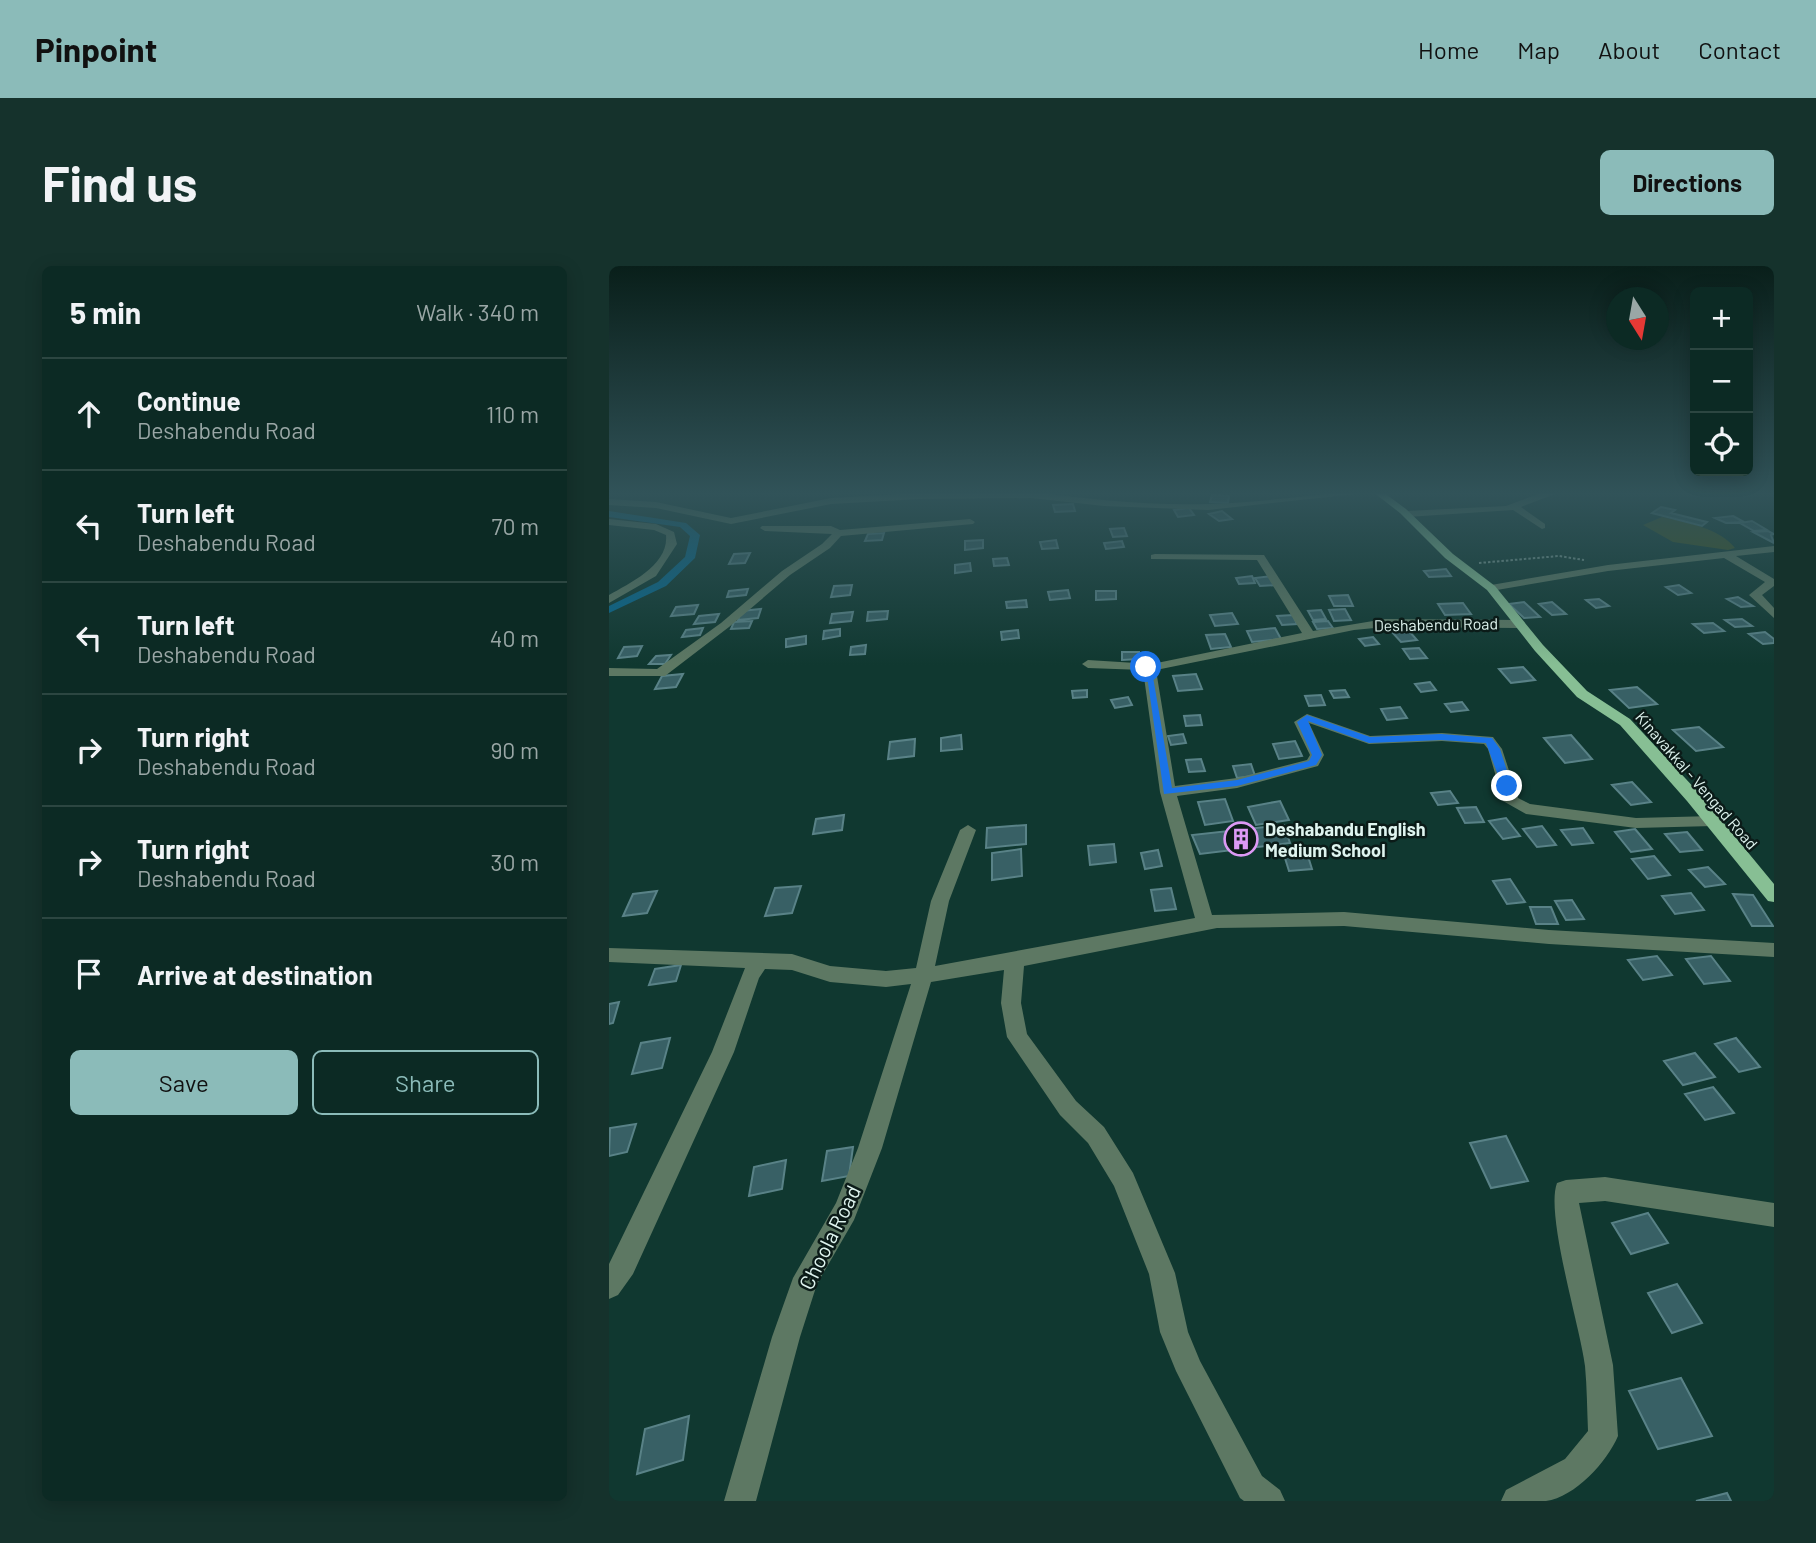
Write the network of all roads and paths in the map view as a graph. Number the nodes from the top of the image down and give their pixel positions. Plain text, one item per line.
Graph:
1 (668, 550) edge
2 (821, 550) edge
3 (1444, 550) edge
4 (1768, 550) edge
5 (1725, 554) junction
6 (1155, 556) dead end
7 (1458, 563) junction
8 (1618, 567) junction
9 (1490, 588) junction
10 (1768, 590) edge
11 (609, 600) edge
12 (1774, 615) edge
13 (1520, 624) junction
14 (1311, 637) junction
15 (1088, 664) dead end
16 (1150, 667) junction
17 (609, 672) edge
18 (1168, 792) junction
19 (1713, 821) junction
20 (968, 830) dead end
21 (1774, 896) edge
22 (1205, 923) junction
23 (1774, 950) edge
24 (609, 955) edge
25 (1015, 960) junction
26 (759, 962) junction
27 (924, 974) junction
28 (1774, 1215) edge
29 (609, 1286) edge
30 (740, 1501) edge
31 (1269, 1501) edge
32 (1517, 1501) edge

1 - 11 street
2 - 17 street
3 - 7 main road, Kinavakkal - Vengad Road
4 - 5 street
5 - 8 street
5 - 10 street
6 - 14 street
7 - 8 path
7 - 9 main road, Kinavakkal - Vengad Road
8 - 9 street
9 - 13 main road, Kinavakkal - Vengad Road
10 - 12 street
13 - 14 street, Deshabendu Road
13 - 19 main road, Kinavakkal - Vengad Road
14 - 16 street, Deshabendu Road
15 - 16 street, Deshabendu Road
16 - 18 street
18 - 19 street
18 - 22 street
19 - 21 main road, Kinavakkal - Vengad Road
20 - 27 street
22 - 23 street
22 - 25 street
24 - 26 street
25 - 27 street
25 - 31 street
26 - 27 street
26 - 29 street
27 - 30 street, Choola Road
28 - 32 street

